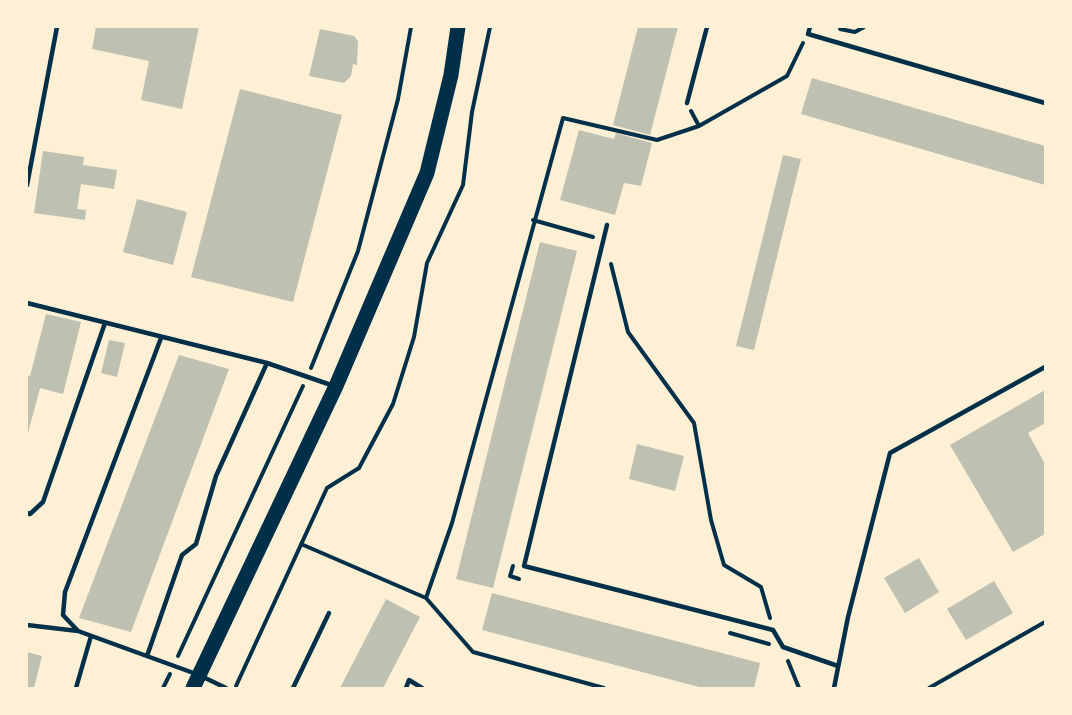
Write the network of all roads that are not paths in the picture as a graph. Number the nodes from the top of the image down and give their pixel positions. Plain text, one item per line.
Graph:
1 (57, 27) edge
2 (458, 27) edge
3 (707, 27) edge
4 (810, 27) edge
5 (687, 103) road end
6 (1045, 103) edge
7 (27, 185) edge
8 (608, 225) dead end
9 (27, 303) edge
10 (105, 323) junction
11 (161, 338) junction
12 (267, 363) junction
13 (1045, 367) edge
14 (336, 386) junction
15 (27, 513) edge
16 (329, 612) dead end
17 (27, 625) edge
18 (78, 631) junction
19 (91, 636) junction
20 (147, 656) junction
21 (838, 666) junction
22 (196, 681) edge
23 (76, 688) edge
24 (226, 688) edge
25 (293, 688) edge
26 (406, 688) edge
27 (422, 688) edge
28 (834, 688) edge

1 - 7 lane
2 - 14 main road
3 - 5 lane
4 - 6 lane
8 - 21 lane
9 - 10 lane
10 - 11 lane
10 - 15 lane
11 - 12 lane
11 - 18 lane
12 - 14 lane
12 - 20 lane
13 - 21 lane
14 - 22 main road
16 - 25 lane
17 - 18 lane
18 - 19 lane
19 - 20 lane
19 - 23 lane
20 - 22 lane
21 - 28 lane
22 - 24 lane
26 - 27 lane

